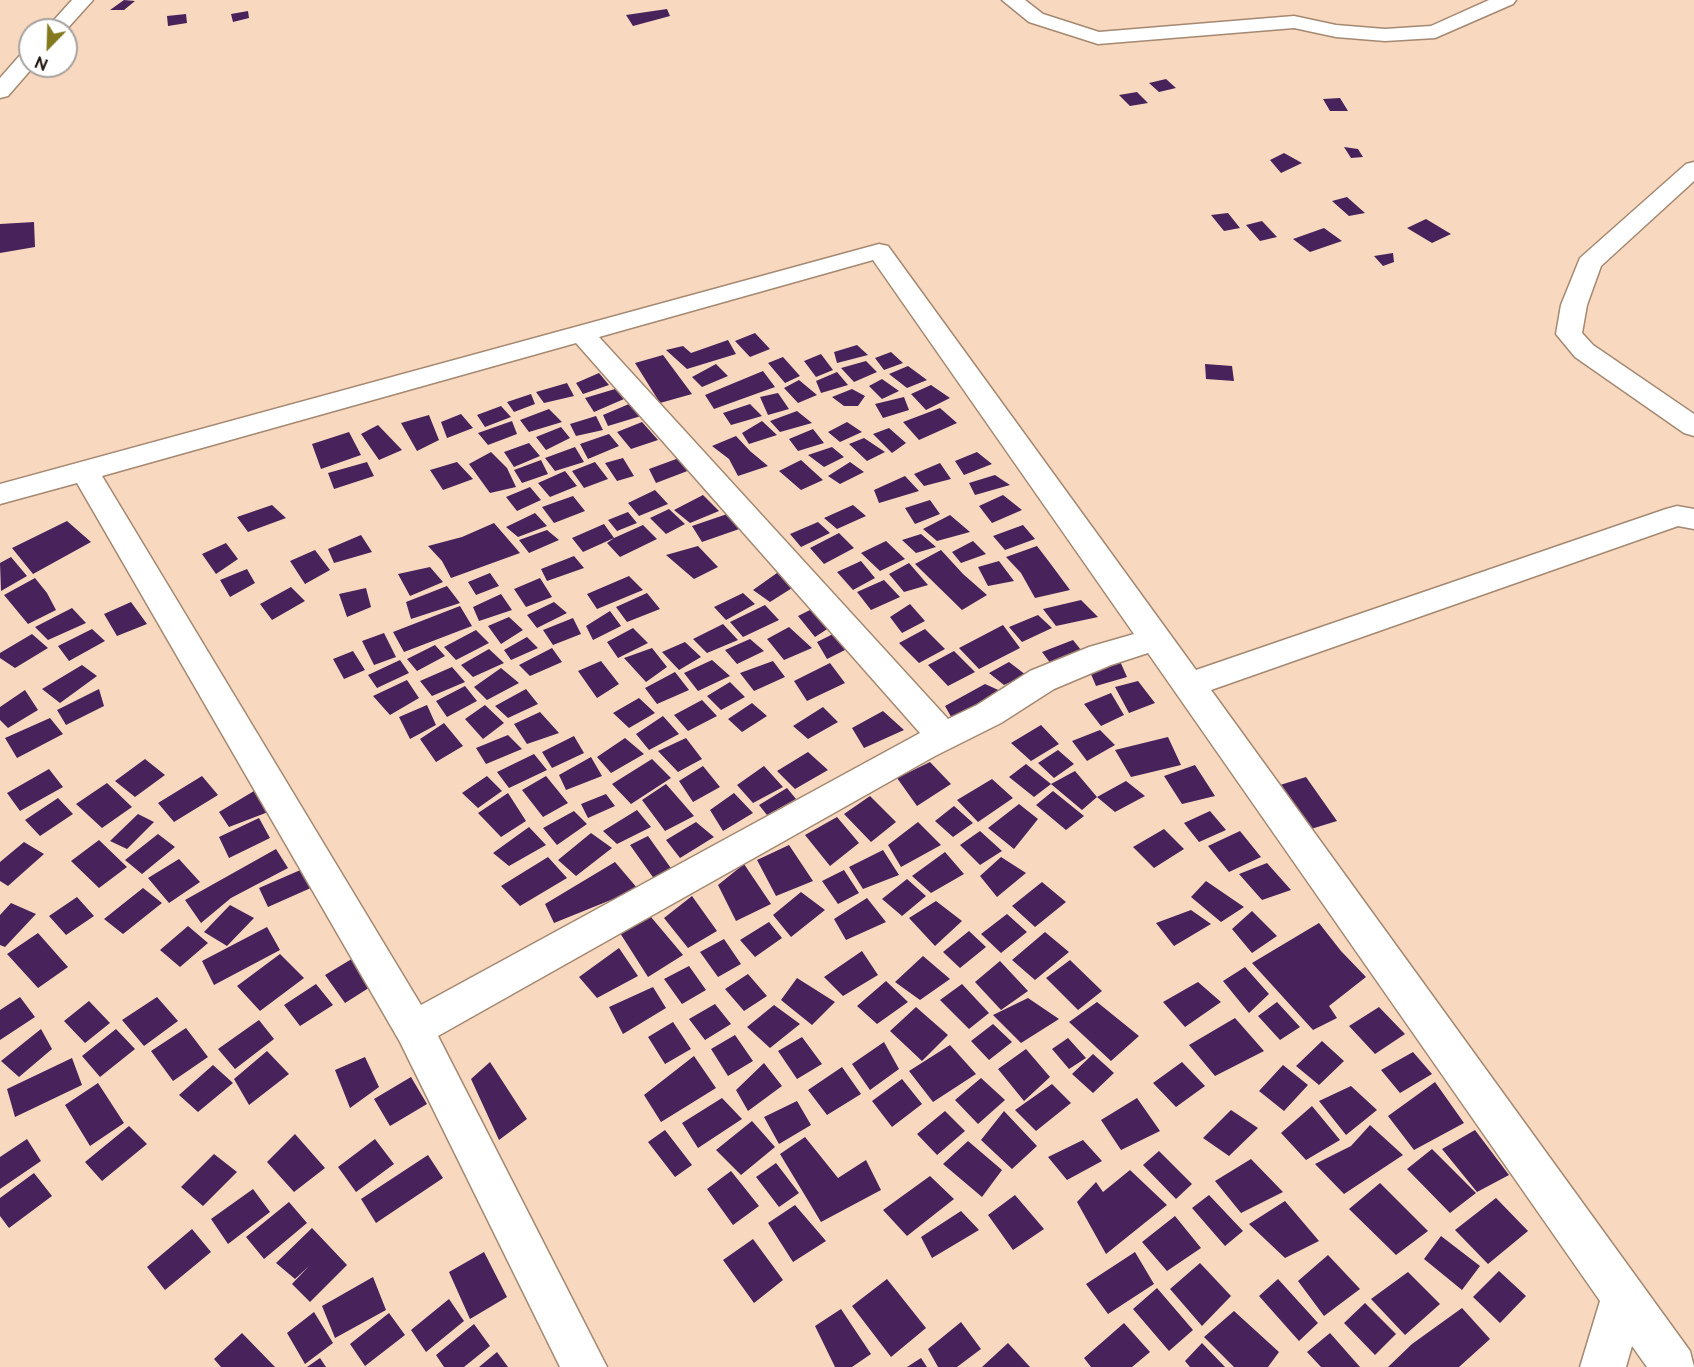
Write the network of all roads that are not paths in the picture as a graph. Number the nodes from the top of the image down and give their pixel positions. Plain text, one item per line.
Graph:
1 (82, 0) edge
2 (1012, 0) edge
3 (1506, 0) edge
4 (66, 18) edge
5 (18, 71) edge
6 (0, 91) edge
7 (1694, 169) edge
8 (582, 334) junction
9 (1694, 427) edge
10 (85, 472) junction
11 (0, 494) edge
12 (1694, 519) edge
13 (1155, 639) junction
14 (1188, 685) junction
15 (944, 737) junction
16 (414, 1029) junction
17 (1624, 1296) junction
18 (584, 1367) edge
19 (1603, 1367) edge
20 (1674, 1367) edge

1 - 4 street
2 - 3 street
5 - 6 street
7 - 9 street
8 - 10 street
8 - 13 street
8 - 15 street
10 - 11 street
10 - 16 street
12 - 14 street
13 - 14 street
13 - 15 street
14 - 17 street
15 - 16 street
16 - 18 street
17 - 19 street
17 - 20 street

